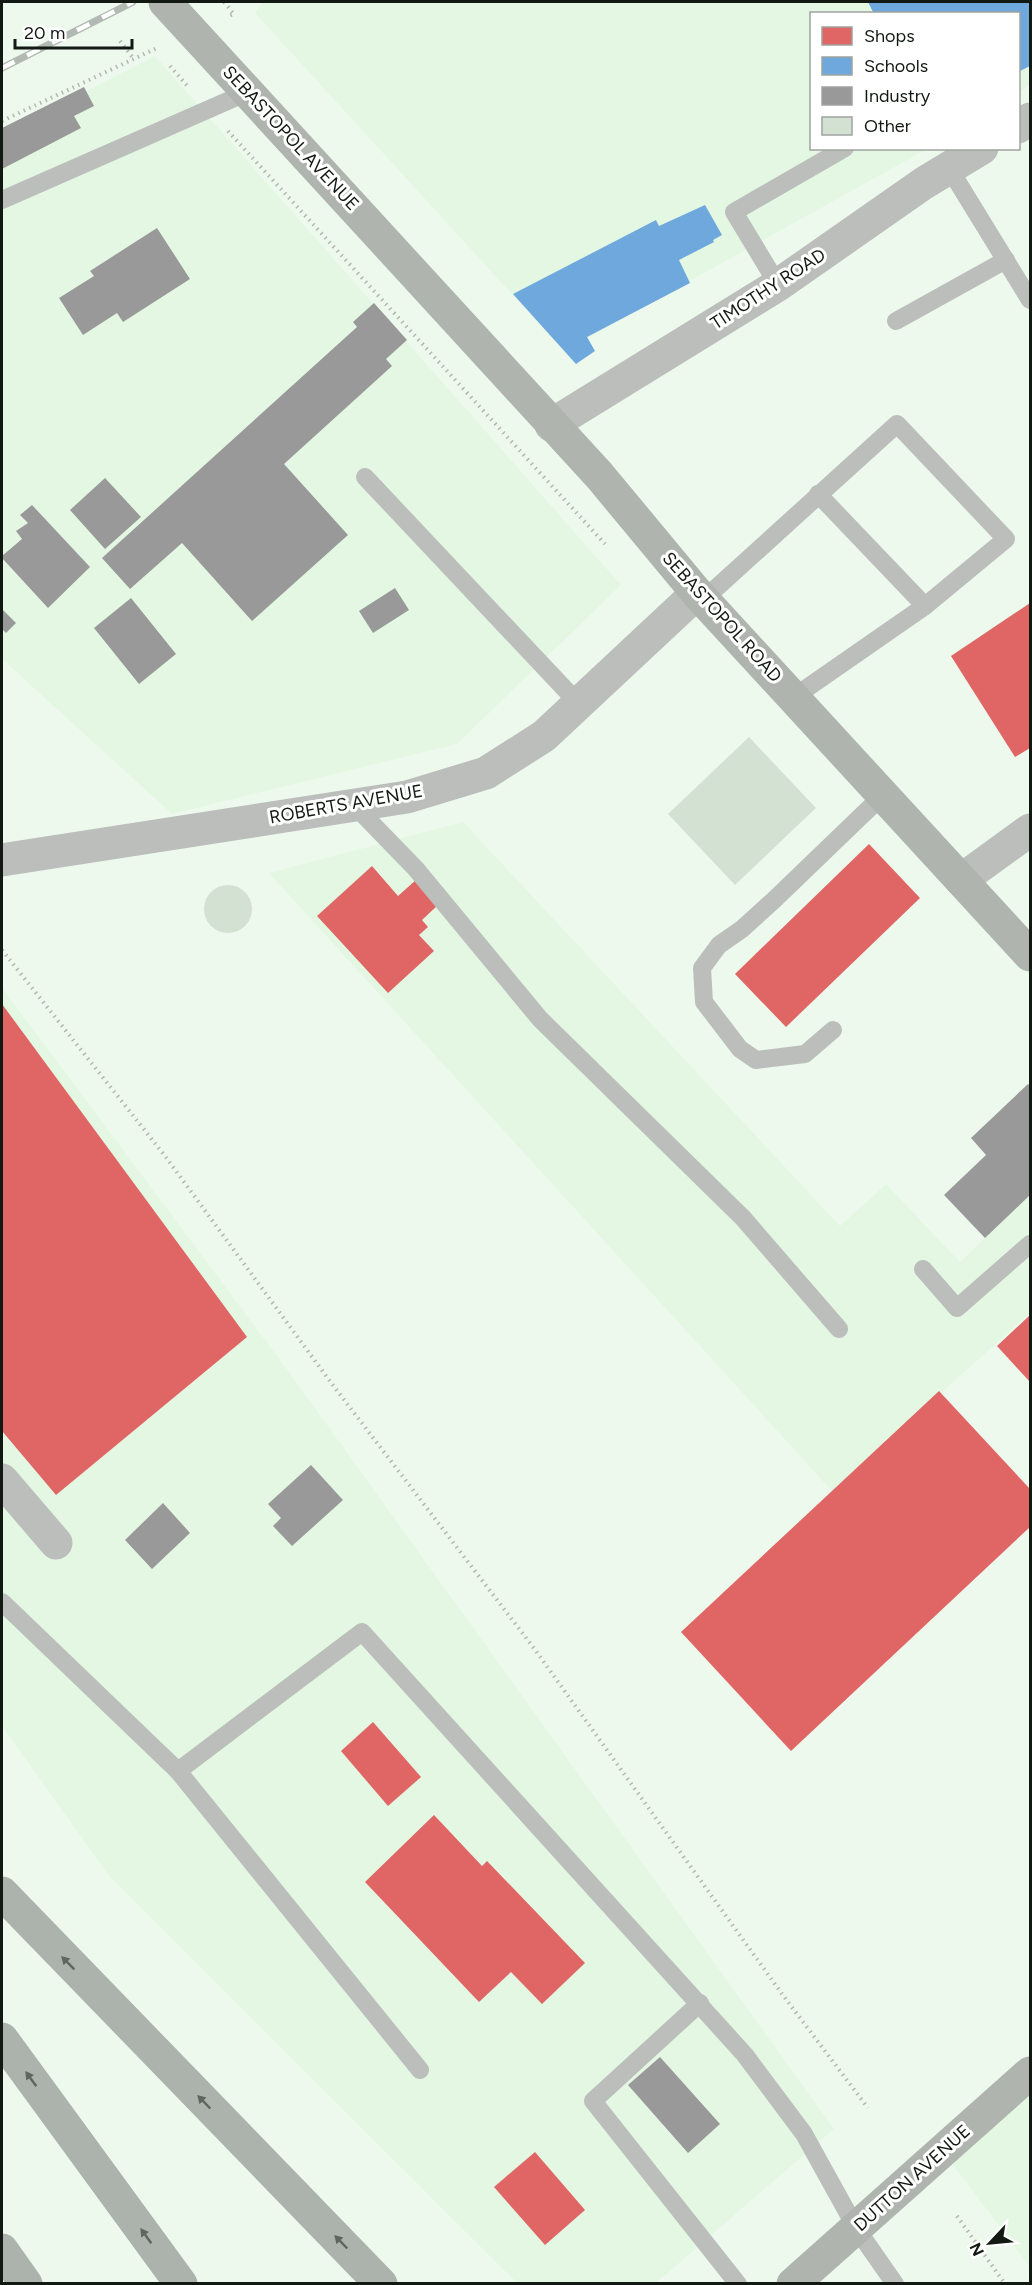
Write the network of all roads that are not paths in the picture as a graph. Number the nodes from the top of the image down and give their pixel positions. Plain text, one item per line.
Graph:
1 (165, 2) edge
2 (248, 92) junction
3 (842, 150) edge
4 (979, 150) edge
5 (949, 168) junction
6 (2, 200) edge
7 (1006, 260) junction
8 (417, 276) joint
9 (778, 285) junction
10 (1030, 300) edge
11 (897, 321) dead end
12 (551, 425) junction
13 (365, 477) dead end
14 (818, 494) junction
15 (700, 596) junction
16 (925, 606) junction
17 (794, 698) junction
18 (579, 704) junction
19 (883, 795) junction
20 (354, 805) junction
21 (1030, 830) edge
22 (2, 859) edge
23 (961, 880) junction
24 (1030, 955) edge
25 (834, 1030) dead end
26 (1030, 1244) edge
27 (923, 1269) dead end
28 (839, 1329) dead end
29 (2, 1480) edge
30 (56, 1543) dead end
31 (2, 1602) edge
32 (178, 1771) junction
33 (2, 1893) edge
34 (700, 2003) junction
35 (2, 2039) edge
36 (420, 2070) dead end
37 (1030, 2073) edge
38 (856, 2228) junction
39 (2, 2250) edge
40 (26, 2283) edge
41 (181, 2283) edge
42 (381, 2283) edge
43 (738, 2283) edge
44 (793, 2283) edge
45 (895, 2283) edge

1 - 2 street, SEBASTOPOL AVENUE
2 - 6 lane
2 - 8 street, SEBASTOPOL AVENUE
3 - 9 lane
4 - 5 street, TIMOTHY ROAD
5 - 7 lane
5 - 9 street, TIMOTHY ROAD
7 - 10 lane
7 - 11 lane
8 - 12 street, SEBASTOPOL ROAD
9 - 12 street, TIMOTHY ROAD
12 - 15 street, SEBASTOPOL ROAD
13 - 18 lane
14 - 15 lane
14 - 16 lane
14 - 16 lane
15 - 17 street, SEBASTOPOL ROAD
15 - 18 street, ROBERTS AVENUE
16 - 17 lane
17 - 19 street, SEBASTOPOL ROAD
18 - 20 street, ROBERTS AVENUE
19 - 23 street, SEBASTOPOL ROAD
19 - 25 lane
20 - 22 street, ROBERTS AVENUE
20 - 28 lane
21 - 23 street
23 - 24 street, SEBASTOPOL ROAD
26 - 27 lane
29 - 30 street
31 - 32 lane
32 - 34 lane
32 - 36 lane
42 -> 33 highway
34 - 38 lane
34 - 43 lane
41 -> 35 highway
37 - 38 street, DUTTON AVENUE
38 - 44 street, DUTTON AVENUE
38 - 45 lane
39 - 40 highway

